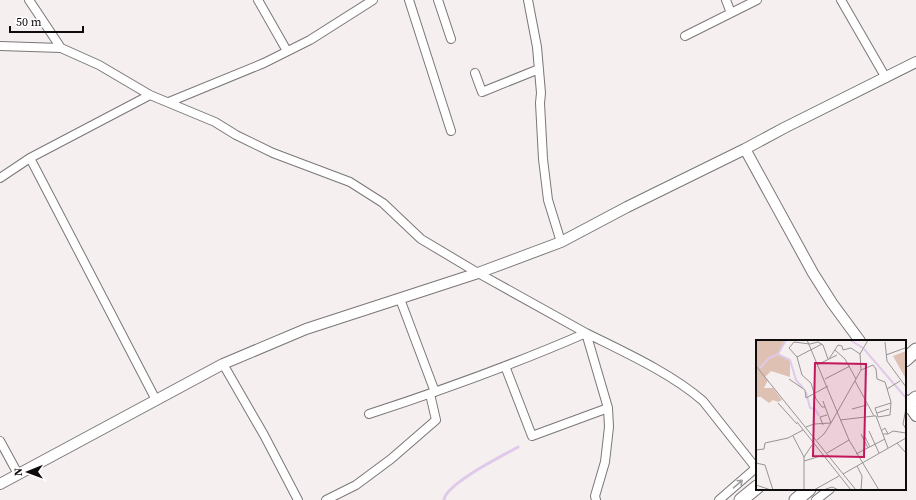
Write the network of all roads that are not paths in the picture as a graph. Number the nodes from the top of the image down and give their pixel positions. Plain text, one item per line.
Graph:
1 (29, 0) edge
2 (258, 0) edge
3 (373, 0) edge
4 (409, 0) edge
5 (438, 0) edge
6 (528, 0) edge
7 (726, 0) edge
8 (757, 0) edge
9 (841, 0) edge
10 (731, 13) junction
11 (684, 36) dead end
12 (451, 39) dead end
13 (0, 46) edge
14 (61, 48) junction
15 (287, 51) junction
16 (916, 62) edge
17 (539, 69) junction
18 (475, 73) dead end
19 (886, 78) junction
20 (150, 95) junction
21 (169, 102) junction
22 (451, 131) dead end
23 (745, 150) junction
24 (30, 158) junction
25 (0, 178) edge
26 (561, 242) junction
27 (478, 273) junction
28 (400, 299) junction
29 (586, 333) junction
30 (859, 340) edge
31 (916, 350) edge
32 (906, 359) edge
33 (223, 364) junction
34 (505, 366) junction
35 (432, 393) junction
36 (156, 400) junction
37 (909, 402) edge
38 (608, 408) junction
39 (369, 414) dead end
40 (916, 416) edge
41 (0, 441) edge
42 (756, 468) edge
43 (18, 474) junction
44 (0, 484) edge
45 (756, 488) edge
46 (808, 490) edge
47 (829, 490) edge
48 (298, 500) edge
49 (326, 500) edge
50 (596, 500) edge
51 (719, 500) edge
52 (741, 500) edge
53 (796, 500) edge
54 (816, 500) edge

1 - 14 street
2 - 15 street
3 - 15 street
4 - 22 street
5 - 12 street
6 - 17 street
7 - 10 street
8 - 10 street
9 - 19 street
10 - 11 street
13 - 14 street
14 - 20 street
15 - 21 street
16 - 19 street
17 - 18 street
17 - 26 street
19 - 23 street
20 - 21 street
20 - 24 street
21 - 27 street
23 - 26 street
23 - 30 street
24 - 25 street
24 - 36 street
26 - 27 street
27 - 28 street
27 - 29 street
28 - 33 street
28 - 35 street
29 - 34 street
29 - 38 street
29 - 42 street
31 - 32 highway
33 - 36 street
33 - 48 street
34 - 35 street
34 - 38 street
35 - 39 street
35 - 49 street
36 - 43 street
37 - 40 street
38 - 50 street
41 - 43 street
51 -> 42 street
43 - 44 street
45 - 52 highway
46 - 53 highway
47 - 54 street

